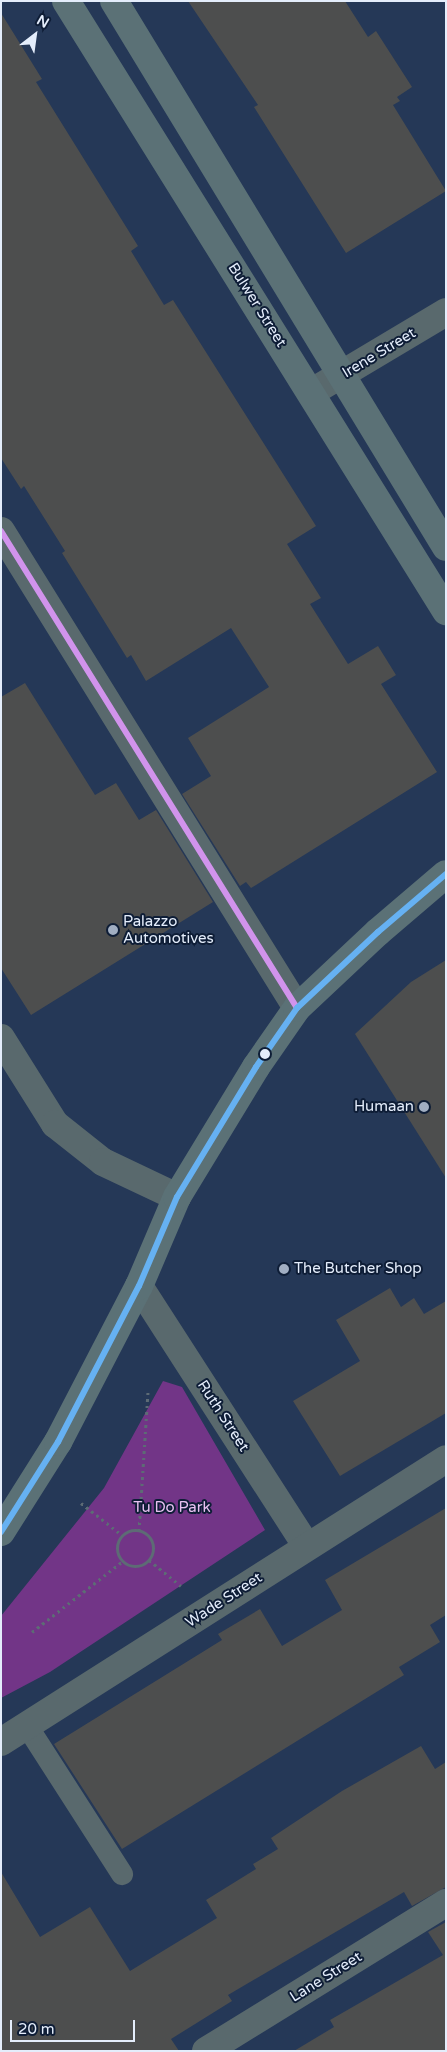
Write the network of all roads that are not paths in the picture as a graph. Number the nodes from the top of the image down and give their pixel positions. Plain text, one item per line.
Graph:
1 (66, 1) edge
2 (114, 1) edge
3 (446, 312) edge
4 (342, 374) junction
5 (312, 392) junction
6 (1, 531) edge
7 (446, 547) edge
8 (446, 611) edge
9 (446, 874) edge
10 (297, 1008) junction
11 (1, 1038) edge
12 (177, 1196) junction
13 (139, 1286) junction
14 (446, 1459) edge
15 (1, 1532) edge
16 (307, 1547) junction
17 (27, 1726) junction
18 (1, 1742) edge
19 (122, 1874) dead end
20 (446, 1903) edge
21 (206, 2051) edge

1 - 5 main road, Bulwer Street
2 - 4 main road
3 - 4 street, Irene Street
4 - 5 street, Irene Street
4 - 7 main road
5 - 8 main road, Bulwer Street
6 - 10 street
9 - 10 main road
10 - 12 main road
11 - 12 street
12 - 13 main road
13 - 15 main road
13 - 16 street, Ruth Street
14 - 16 street, Wade Street
16 - 17 street, Wade Street
17 - 18 street, Wade Street
17 - 19 lane
20 - 21 street, Lane Street

